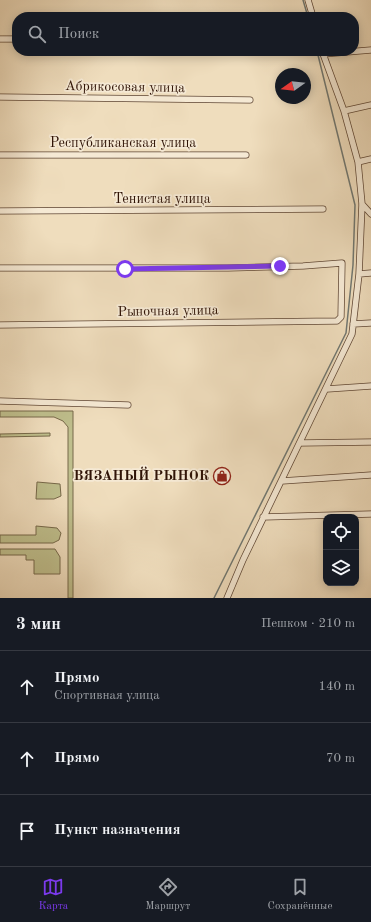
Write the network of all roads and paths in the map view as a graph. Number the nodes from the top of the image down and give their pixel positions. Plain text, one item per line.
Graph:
1 (308, 0) edge
2 (311, 12) edge
3 (0, 39) edge
4 (12, 39) edge
5 (371, 50) edge
6 (359, 51) edge
7 (323, 56) edge
8 (0, 97) edge
9 (250, 100) dead end
10 (371, 105) edge
11 (344, 111) junction
12 (0, 155) edge
13 (246, 155) dead end
14 (371, 159) edge
15 (358, 162) junction
16 (362, 204) junction
17 (323, 209) dead end
18 (0, 211) edge
19 (371, 214) edge
20 (0, 268) edge
21 (371, 273) edge
22 (359, 274) junction
23 (353, 324) junction
24 (371, 324) edge
25 (0, 325) edge
26 (371, 386) edge
27 (327, 389) junction
28 (0, 402) edge
29 (128, 405) dead end
30 (371, 442) edge
31 (301, 443) junction
32 (371, 475) edge
33 (282, 481) junction
34 (371, 514) edge
35 (264, 517) junction
36 (227, 598) edge

1 - 2 street
3 - 4 street
5 - 6 street
7 - 11 street
8 - 9 street, Абрикосовая улица
10 - 11 street
11 - 15 street
12 - 13 street, Республиканская улица
14 - 15 street
15 - 16 street
16 - 19 street
16 - 22 street
17 - 18 street, Тенистая улица
20 - 25 street, Рыночная улица
21 - 22 street
22 - 23 street
23 - 24 street
23 - 27 street
26 - 27 street
27 - 31 street
28 - 29 street
30 - 31 street
31 - 33 street
32 - 33 street
33 - 35 street
34 - 35 street
35 - 36 street

